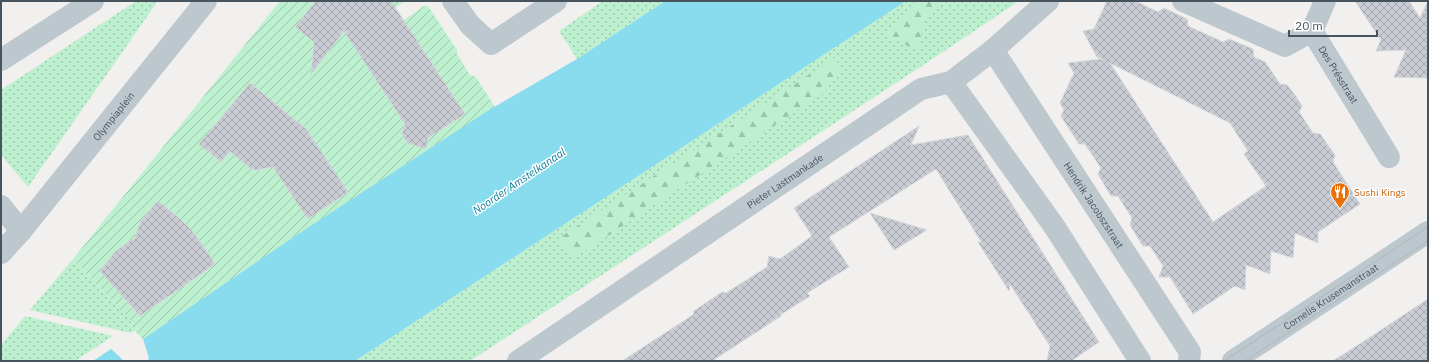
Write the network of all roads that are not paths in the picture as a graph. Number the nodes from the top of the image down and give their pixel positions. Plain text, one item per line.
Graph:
1 (93, 1) edge
2 (206, 1) edge
3 (453, 1) edge
4 (556, 1) edge
5 (1048, 1) edge
6 (1183, 1) edge
7 (1325, 1) edge
8 (1312, 31) junction
9 (993, 50) junction
10 (1, 60) edge
11 (951, 82) junction
12 (1389, 157) dead end
13 (1, 206) edge
14 (21, 231) junction
15 (1428, 232) edge
16 (1, 253) edge
17 (518, 361) edge
18 (1140, 361) edge
19 (1189, 361) edge
20 (1233, 361) edge

1 - 10 street
2 - 14 street, Olympiaplein
3 - 4 street
5 - 9 street, Pieter Lastmankade
6 - 8 street
7 - 8 street
8 - 12 street, Des Présstraat
9 - 11 street, Pieter Lastmankade
9 - 19 street, Hendrik Jacobszstraat
11 - 17 street, Pieter Lastmankade
11 - 18 street
13 - 14 street
14 - 16 street, Olympiaplein
15 - 20 street, Cornelis Krusemanstraat

